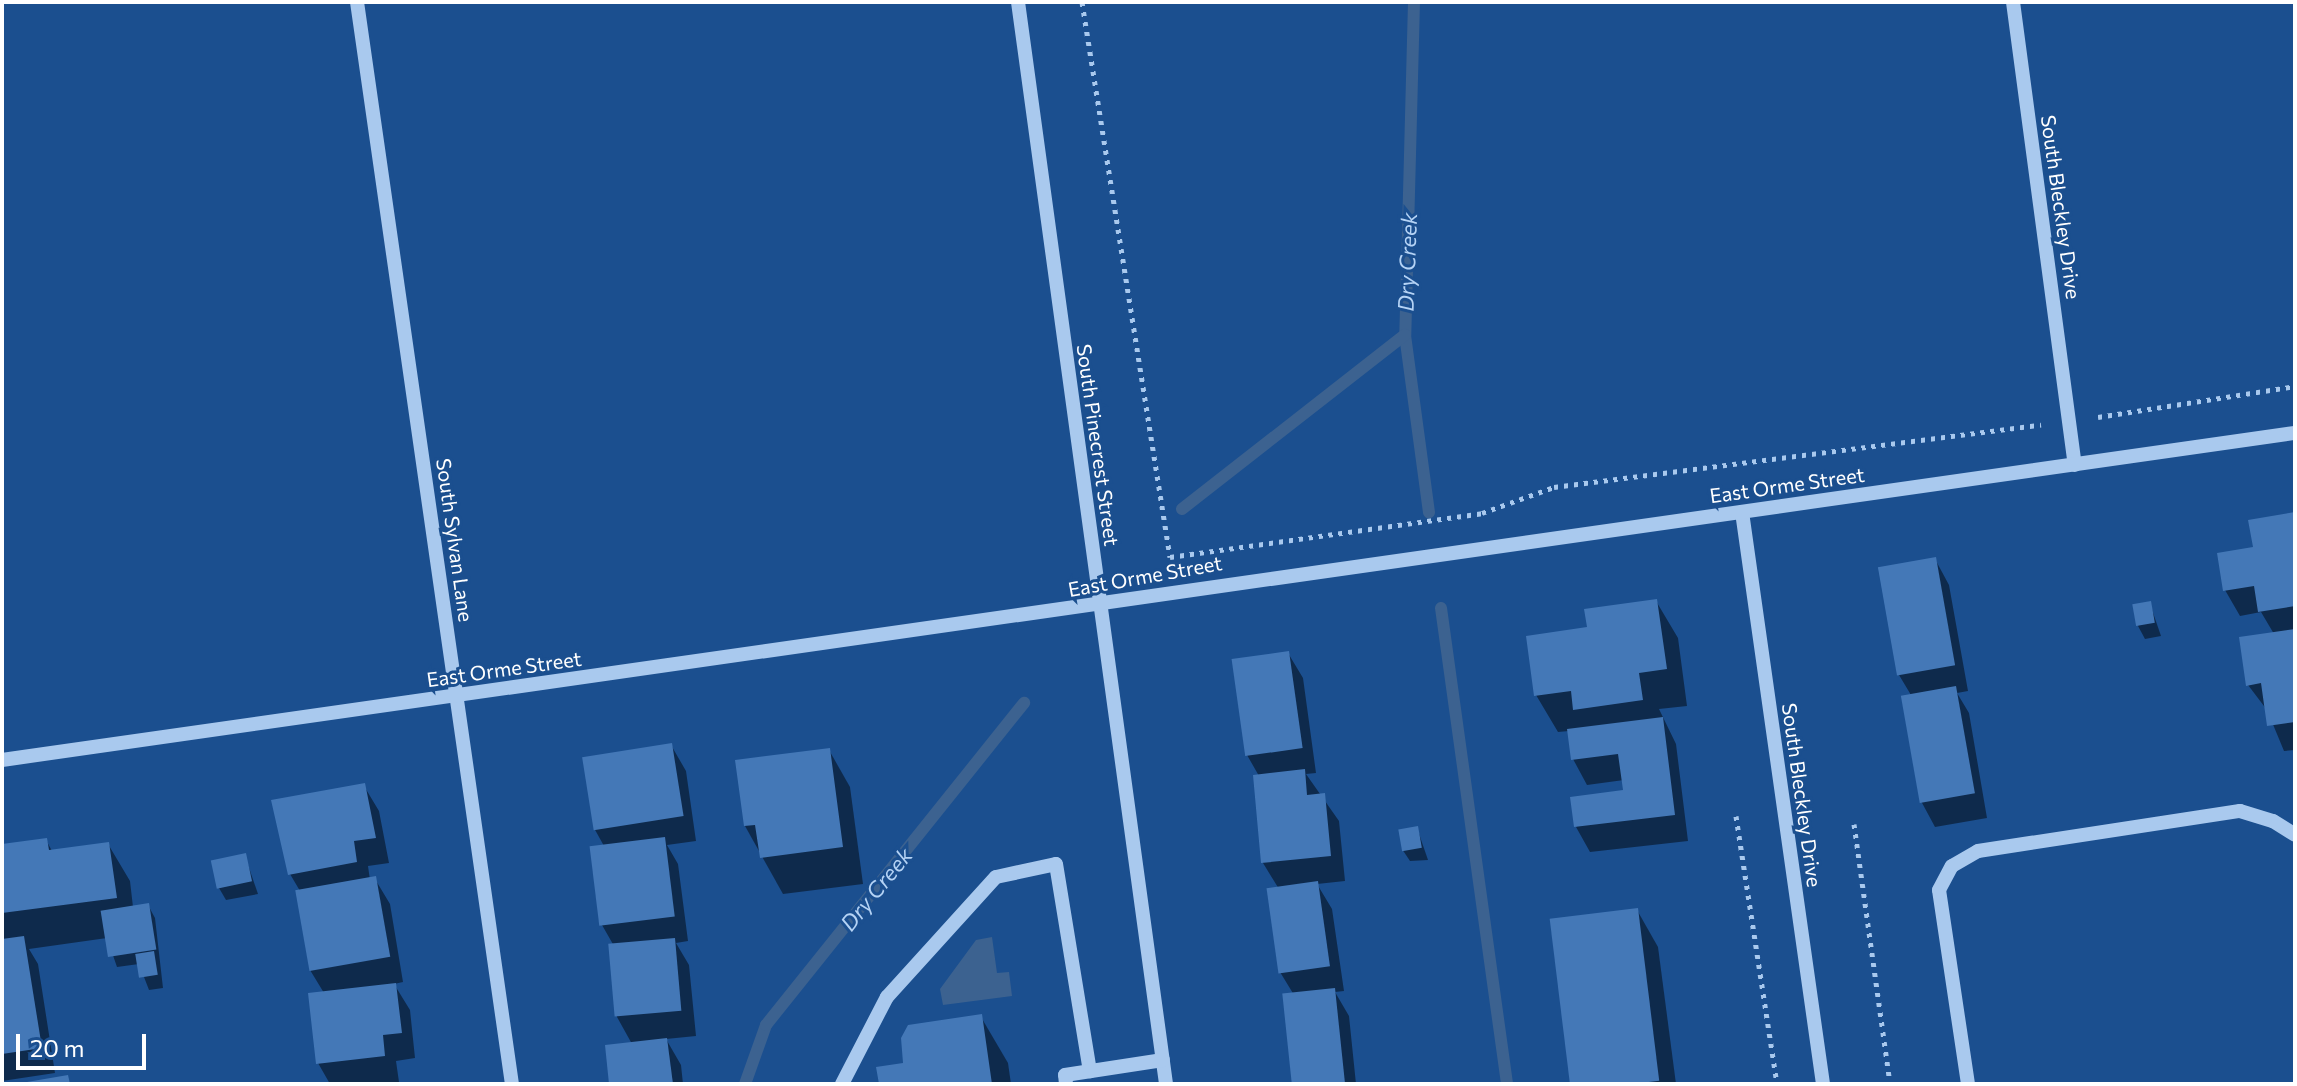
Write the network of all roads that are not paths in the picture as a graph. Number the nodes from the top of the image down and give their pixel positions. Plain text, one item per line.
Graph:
1 (357, 2) edge
2 (1018, 2) edge
3 (2013, 2) edge
4 (2295, 433) edge
5 (2075, 465) junction
6 (1742, 512) junction
7 (1099, 605) junction
8 (457, 696) junction
9 (2, 760) edge
10 (2295, 835) edge
11 (1163, 1060) junction
12 (1090, 1071) junction
13 (512, 1084) edge
14 (842, 1084) edge
15 (1066, 1084) edge
16 (1166, 1084) edge
17 (1823, 1084) edge
18 (1968, 1084) edge

1 - 8 street, South Sylvan Lane
2 - 7 street, South Pinecrest Street
3 - 5 street, South Bleckley Drive
4 - 5 street, East Orme Street
5 - 6 street, East Orme Street
6 - 7 street, East Orme Street
6 - 17 street, South Bleckley Drive
7 - 8 street, East Orme Street
7 - 11 street, South Pinecrest Street
8 - 9 street, East Orme Street
8 - 13 street, South Sylvan Lane
10 - 18 street
11 - 12 street
11 - 16 street, South Pinecrest Street
12 - 14 street
12 - 15 street

